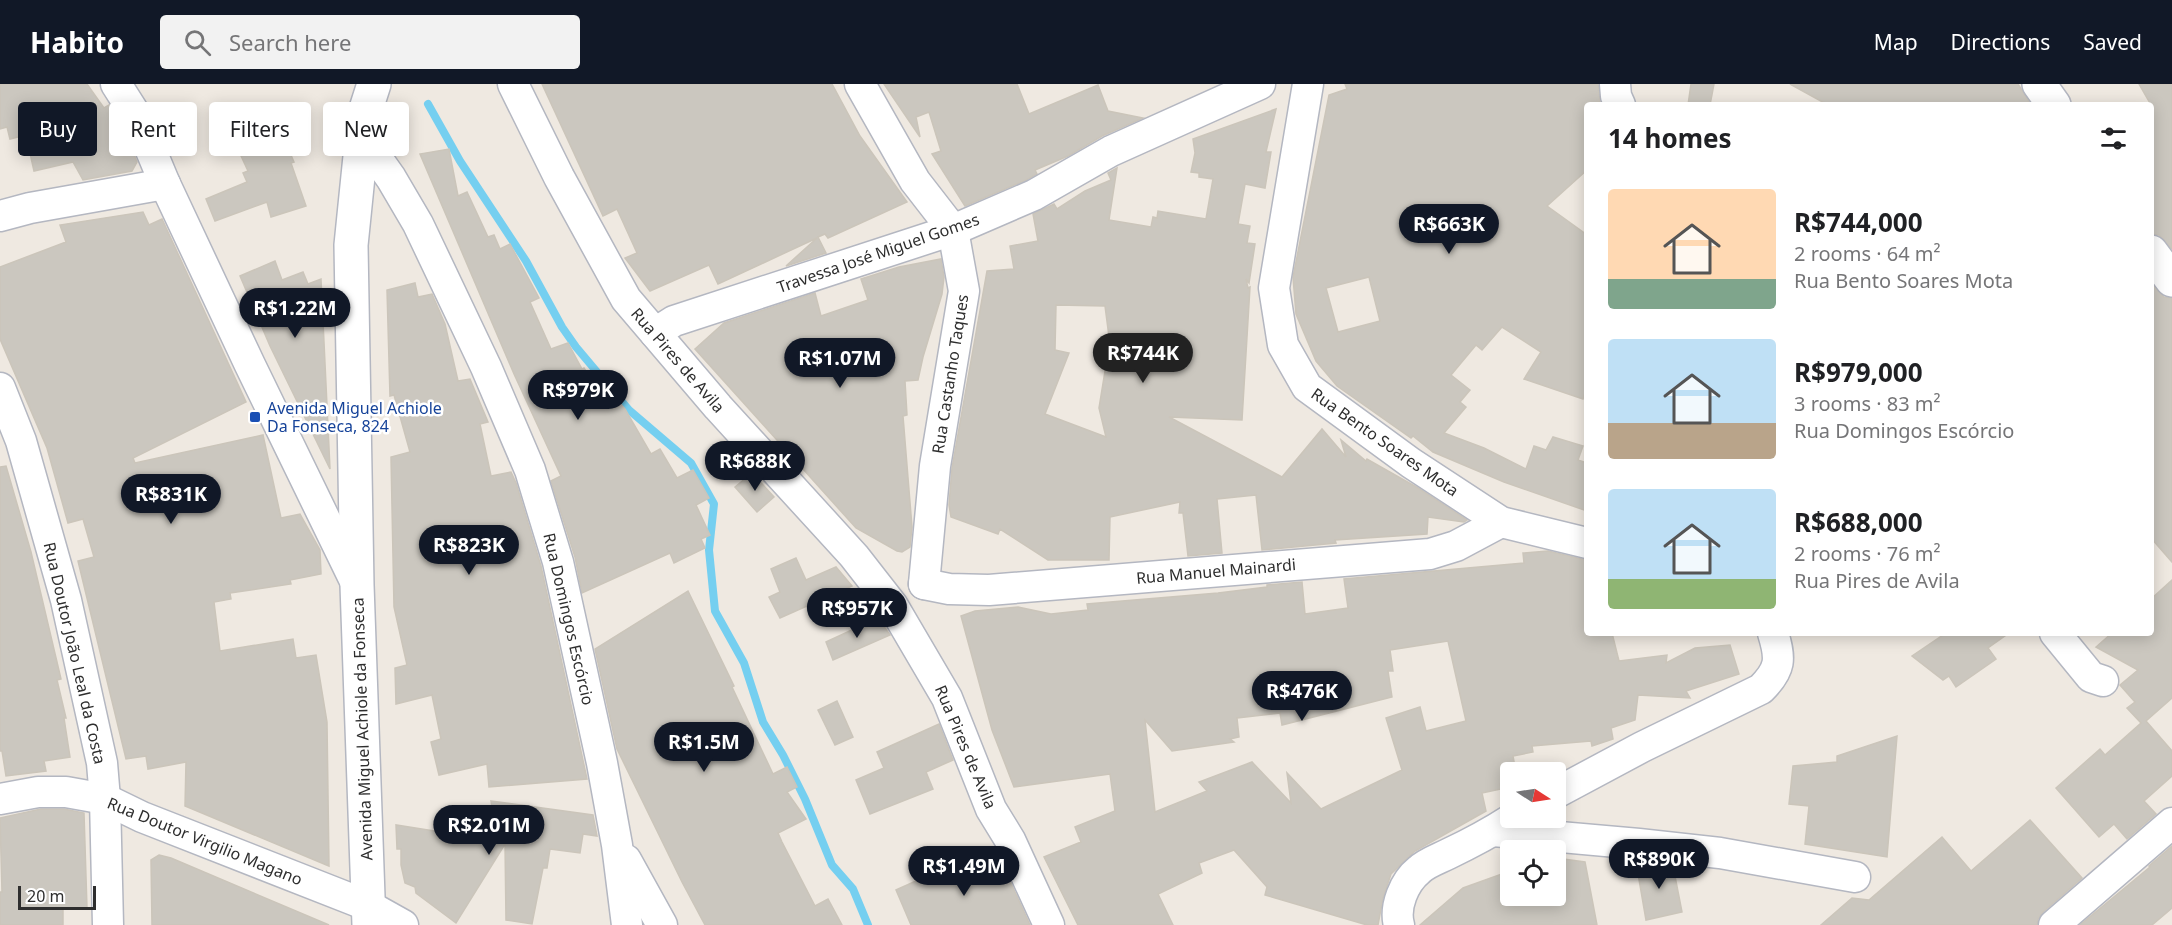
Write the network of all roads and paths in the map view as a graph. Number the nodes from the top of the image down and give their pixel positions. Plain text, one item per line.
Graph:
1 (116, 84) edge
2 (374, 84) edge
3 (513, 84) edge
4 (860, 84) edge
5 (1260, 84) edge
6 (1308, 84) edge
7 (1615, 84) edge
8 (2039, 84) edge
9 (368, 102) edge
10 (1619, 102) edge
11 (2052, 102) edge
12 (360, 156) edge
13 (375, 156) edge
14 (165, 184) junction
15 (0, 216) edge
16 (953, 230) junction
17 (2154, 256) edge
18 (2172, 280) edge
19 (655, 333) junction
20 (0, 388) edge
21 (1501, 522) junction
22 (1584, 542) edge
23 (924, 584) junction
24 (357, 585) junction
25 (893, 606) junction
26 (1774, 636) edge
27 (2057, 636) edge
28 (2103, 681) dead end
29 (1566, 788) edge
30 (0, 799) edge
31 (105, 800) junction
32 (2172, 824) edge
33 (1500, 826) edge
34 (1530, 828) edge
35 (617, 844) junction
36 (1856, 877) dead end
37 (369, 915) edge
38 (108, 925) edge
39 (403, 925) edge
40 (627, 925) edge
41 (662, 925) edge
42 (1049, 925) edge
43 (1399, 925) edge
44 (2054, 925) edge

1 - 14 street, Avenida Miguel Achiole da Fonseca
2 - 9 street
3 - 19 street, Rua Pires de Avila
4 - 16 street, Rua Castanho Taques
5 - 16 street, Travessa José Miguel Gomes
6 - 21 street, Rua Bento Soares Mota
7 - 10 street
8 - 11 street
12 - 24 street
13 - 35 street, Rua Domingos Escórcio
14 - 15 street
14 - 24 street, Avenida Miguel Achiole da Fonseca
16 - 19 street, Travessa José Miguel Gomes
16 - 23 street, Rua Castanho Taques
17 - 18 street
19 - 25 street, Rua Pires de Avila
20 - 31 street, Rua Doutor João Leal da Costa
21 - 22 street, Rua Bento Soares Mota
21 - 23 street, Rua Manuel Mainardi
23 - 25 street
24 - 37 street, Avenida Miguel Achiole da Fonseca
25 - 42 street, Rua Pires de Avila
26 - 29 street
27 - 28 street
30 - 31 street, Rua Doutor Virgilio Magano
31 - 37 street, Rua Doutor Virgilio Magano
31 - 38 street, Rua Doutor João Leal da Costa
32 - 44 street
33 - 43 street
34 - 36 street
35 - 40 street, Rua Domingos Escórcio
35 - 41 street
37 - 39 street, Rua Doutor Virgilio Magano

